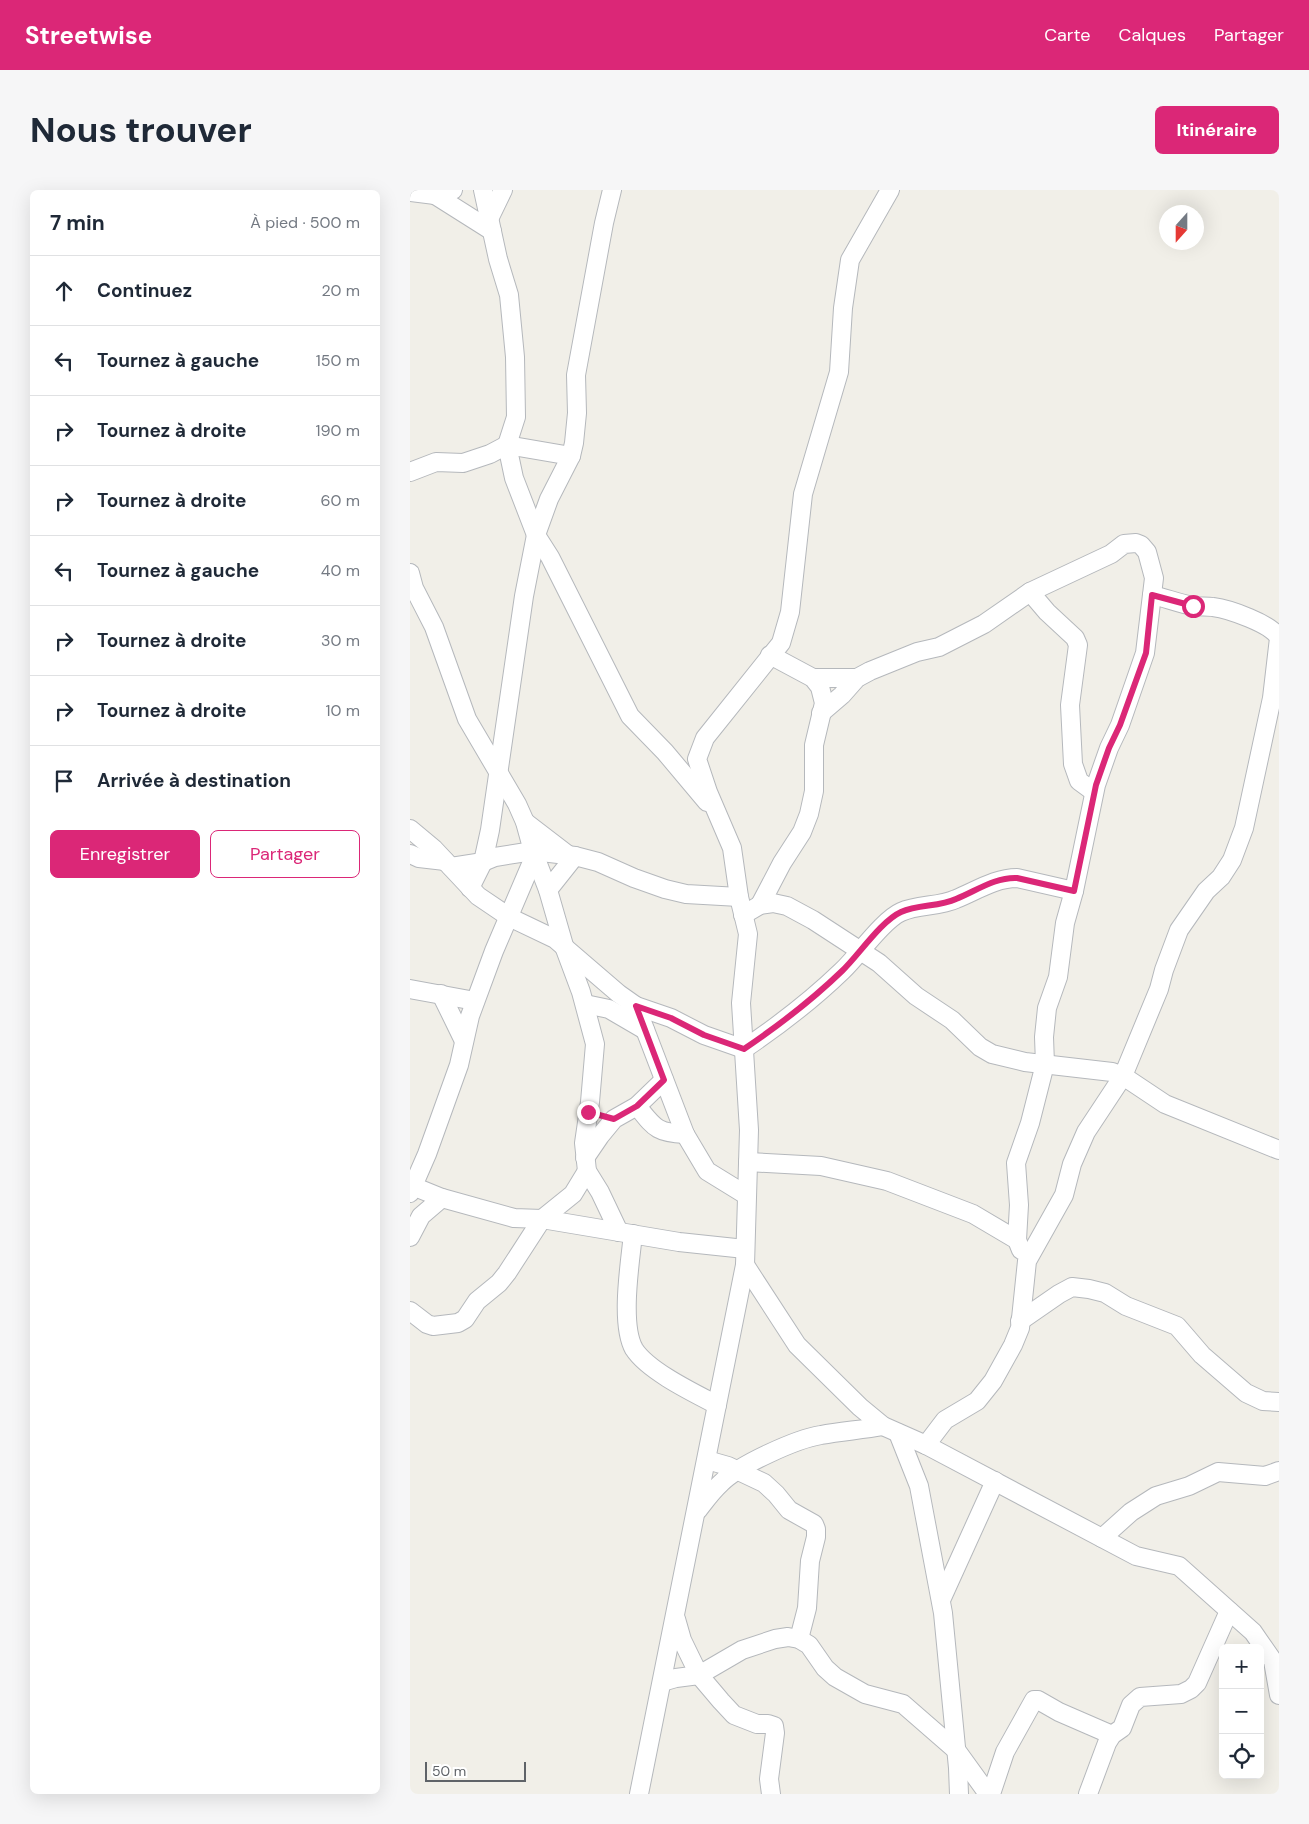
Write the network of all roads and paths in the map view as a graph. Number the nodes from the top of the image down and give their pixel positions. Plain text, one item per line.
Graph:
1 (453, 190) edge
2 (483, 190) edge
3 (503, 190) edge
4 (612, 190) edge
5 (890, 190) edge
6 (410, 192) edge
7 (435, 195) junction
8 (491, 225) junction
9 (507, 445) junction
10 (571, 456) junction
11 (410, 472) edge
12 (536, 535) junction
13 (410, 573) edge
14 (1030, 592) junction
15 (1152, 595) junction
16 (410, 599) edge
17 (426, 611) junction
18 (770, 655) junction
19 (813, 678) junction
20 (857, 678) junction
21 (822, 713) junction
22 (499, 776) junction
23 (1094, 792) junction
24 (717, 813) junction
25 (526, 822) junction
26 (410, 829) edge
27 (534, 853) junction
28 (410, 854) edge
29 (572, 855) junction
30 (482, 862) junction
31 (448, 864) junction
32 (470, 888) junction
33 (548, 890) junction
34 (1074, 891) junction
35 (739, 897) junction
36 (760, 905) junction
37 (743, 915) junction
38 (509, 917) junction
39 (565, 948) junction
40 (860, 952) junction
41 (600, 978) junction
42 (410, 989) edge
43 (441, 994) junction
44 (583, 998) junction
45 (475, 1001) junction
46 (636, 1006) junction
47 (645, 1030) junction
48 (1044, 1037) junction
49 (464, 1041) junction
50 (744, 1049) junction
51 (1025, 1062) junction
52 (1045, 1064) junction
53 (1123, 1076) junction
54 (664, 1080) junction
55 (1039, 1089) junction
56 (637, 1106) junction
57 (588, 1112) junction
58 (614, 1119) junction
59 (685, 1134) junction
60 (1279, 1150) edge
61 (748, 1162) junction
62 (586, 1165) junction
63 (411, 1188) edge
64 (746, 1196) junction
65 (442, 1198) junction
66 (542, 1219) junction
67 (626, 1233) junction
68 (410, 1237) edge
69 (1024, 1246) junction
70 (745, 1257) junction
71 (1026, 1276) junction
72 (1040, 1307) junction
73 (410, 1311) edge
74 (1020, 1321) junction
75 (1279, 1402) edge
76 (717, 1405) junction
77 (891, 1430) junction
78 (926, 1445) junction
79 (706, 1460) junction
80 (738, 1471) junction
81 (1279, 1471) edge
82 (995, 1481) junction
83 (697, 1511) junction
84 (1102, 1538) junction
85 (941, 1600) junction
86 (1230, 1611) junction
87 (675, 1616) junction
88 (799, 1639) junction
89 (668, 1651) junction
90 (689, 1654) junction
91 (1276, 1662) edge
92 (699, 1675) junction
93 (662, 1682) junction
94 (1279, 1695) edge
95 (1112, 1735) junction
96 (957, 1752) junction
97 (639, 1794) edge
98 (771, 1794) edge
99 (958, 1794) edge
100 (990, 1794) edge
101 (1088, 1794) edge

1 - 7 street
2 - 8 street
3 - 8 street
4 - 10 street
5 - 18 street
6 - 7 street
7 - 8 street
8 - 9 street
9 - 10 street
9 - 11 street
9 - 12 street
10 - 12 street
12 - 22 street
12 - 24 street
13 - 17 street
14 - 15 street
14 - 20 street
14 - 23 street
15 - 23 street
15 - 53 street
16 - 17 street
17 - 22 street
18 - 19 street
18 - 24 street
19 - 20 street
19 - 21 street
20 - 21 street
21 - 36 street
22 - 25 street
22 - 30 street
23 - 34 street
24 - 35 street
25 - 27 street
25 - 29 street
26 - 31 street
27 - 29 street
27 - 30 street
27 - 33 street
27 - 38 street
28 - 31 street
29 - 33 street
29 - 35 street
30 - 31 street
30 - 32 street
31 - 32 street
32 - 38 street
33 - 39 street
34 - 40 street
34 - 48 street
35 - 37 street
36 - 37 street
36 - 40 street
37 - 50 street
38 - 39 street
38 - 45 street
39 - 41 street
39 - 44 street
40 - 50 street
40 - 51 street
41 - 44 street
41 - 46 street
42 - 43 street
43 - 45 street
43 - 49 street
44 - 47 street
44 - 57 street
45 - 49 street
46 - 47 street
46 - 50 street
47 - 54 street
48 - 51 street
48 - 52 street
49 - 63 street
50 - 61 street
51 - 52 street
51 - 55 street
52 - 53 street
52 - 55 street
53 - 60 street
53 - 69 street
54 - 56 street
54 - 59 street
55 - 69 street
56 - 58 street
56 - 59 street
57 - 58 street
57 - 62 street
58 - 62 street
59 - 64 street
61 - 64 street
61 - 69 street
62 - 66 street
62 - 67 street
63 - 65 street
64 - 70 street
65 - 66 street
65 - 68 street
66 - 67 street
66 - 73 street
67 - 70 street
67 - 76 street
69 - 71 street
70 - 76 street
70 - 77 street
71 - 72 street
71 - 74 street
72 - 74 street
72 - 75 street
74 - 78 street
76 - 79 street
77 - 78 street
77 - 80 street
77 - 85 street
78 - 82 street
79 - 80 street
79 - 83 street
80 - 83 street
80 - 88 street
81 - 84 street
82 - 84 street
82 - 85 street
83 - 87 street
84 - 86 street
85 - 96 street
86 - 91 street
86 - 95 street
87 - 89 street
87 - 90 street
88 - 92 street
88 - 96 street
89 - 90 street
89 - 93 street
90 - 92 street
91 - 94 street
92 - 93 street
92 - 98 street
93 - 97 street
95 - 100 street
95 - 101 street
96 - 99 street
96 - 100 street

